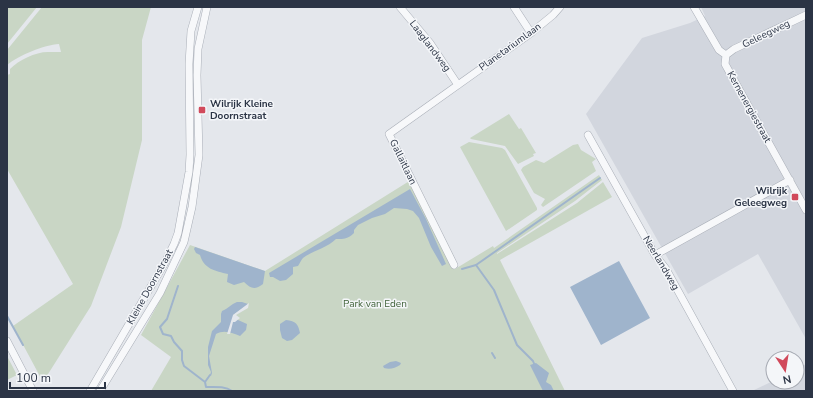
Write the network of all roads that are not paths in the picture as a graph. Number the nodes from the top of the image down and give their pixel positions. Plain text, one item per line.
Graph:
1 (198, 7) edge
2 (207, 7) edge
3 (400, 7) edge
4 (514, 7) edge
5 (560, 7) edge
6 (694, 7) edge
7 (806, 15) edge
8 (531, 33) junction
9 (726, 55) junction
10 (458, 85) junction
11 (588, 136) dead end
12 (790, 180) junction
13 (806, 210) edge
14 (656, 255) junction
15 (454, 266) dead end
16 (7, 341) edge
17 (10, 353) edge
18 (32, 391) edge
19 (90, 391) edge
20 (100, 391) edge
21 (733, 391) edge

1 - 19 street, Kleine Doornstraat
2 - 20 street, Kleine Doornstraat
3 - 10 street, Laaglandweg
4 - 8 street
5 - 8 street, Planetariumlaan
6 - 9 street, Kernenergiestraat
7 - 9 street, Geleegweg
8 - 10 street, Planetariumlaan
9 - 12 street, Kernenergiestraat
10 - 15 street, Gallaitlaan
11 - 14 street, Neerlandweg
12 - 13 street, Kernenergiestraat
12 - 14 street
14 - 21 street, Neerlandweg
16 - 17 street
17 - 18 street

